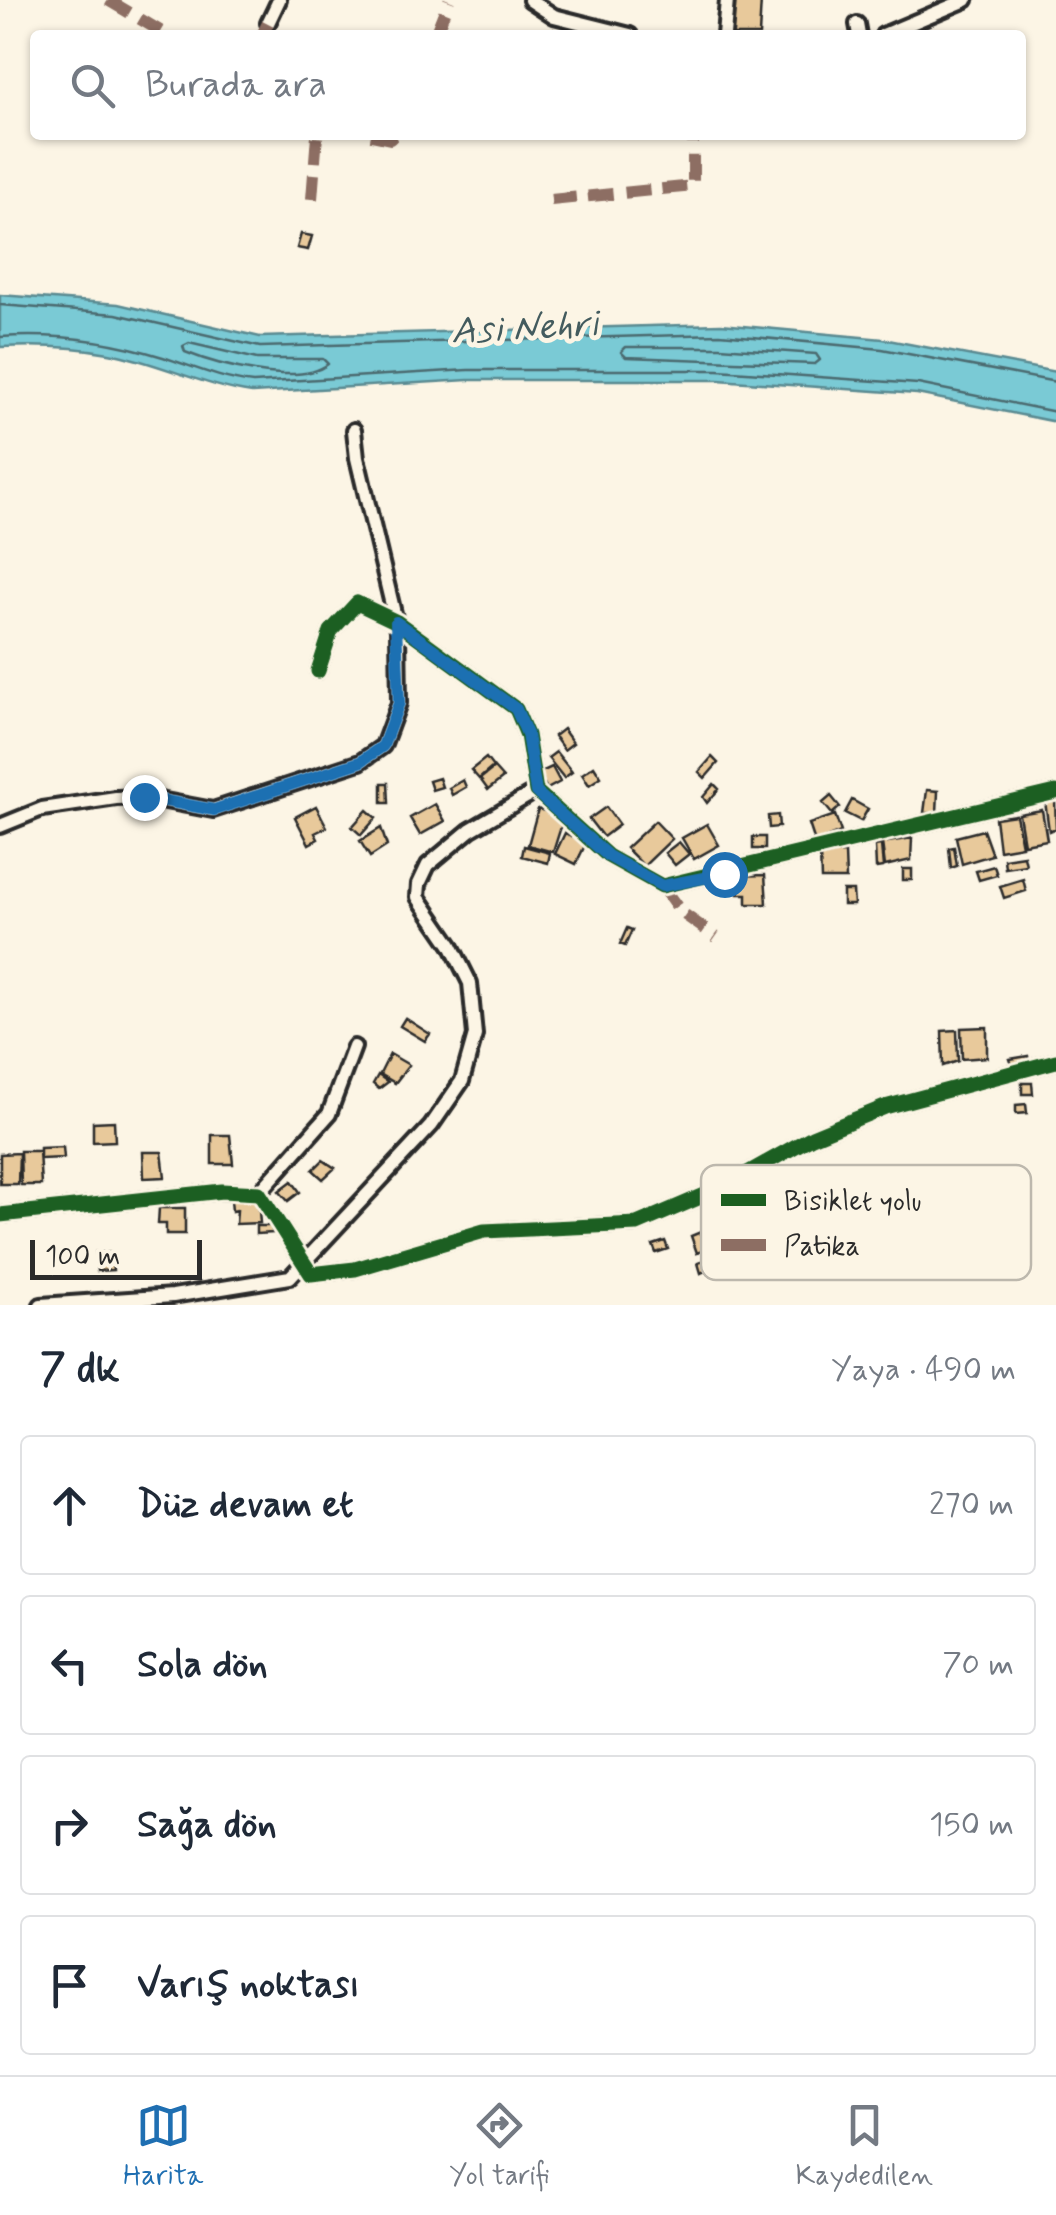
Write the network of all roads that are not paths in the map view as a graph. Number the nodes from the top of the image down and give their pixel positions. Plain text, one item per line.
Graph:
1 (279, 0) edge
2 (530, 0) edge
3 (727, 0) edge
4 (966, 0) edge
5 (268, 23) dead end
6 (610, 30) edge
7 (724, 30) edge
8 (894, 30) edge
9 (354, 430) dead end
10 (396, 622) junction
11 (318, 671) dead end
12 (536, 792) junction
13 (1056, 792) edge
14 (0, 826) edge
15 (354, 1048) dead end
16 (1056, 1061) edge
17 (762, 1165) edge
18 (259, 1193) junction
19 (701, 1197) edge
20 (0, 1214) edge
21 (303, 1263) junction
22 (41, 1305) edge

1 - 5 street
2 - 6 street
3 - 7 street
4 - 8 street
9 - 10 street
10 - 11 street
10 - 12 street
10 - 14 street
12 - 13 street
12 - 21 street
15 - 18 street
16 - 17 street
18 - 20 street
18 - 21 street
19 - 21 street
21 - 22 street

